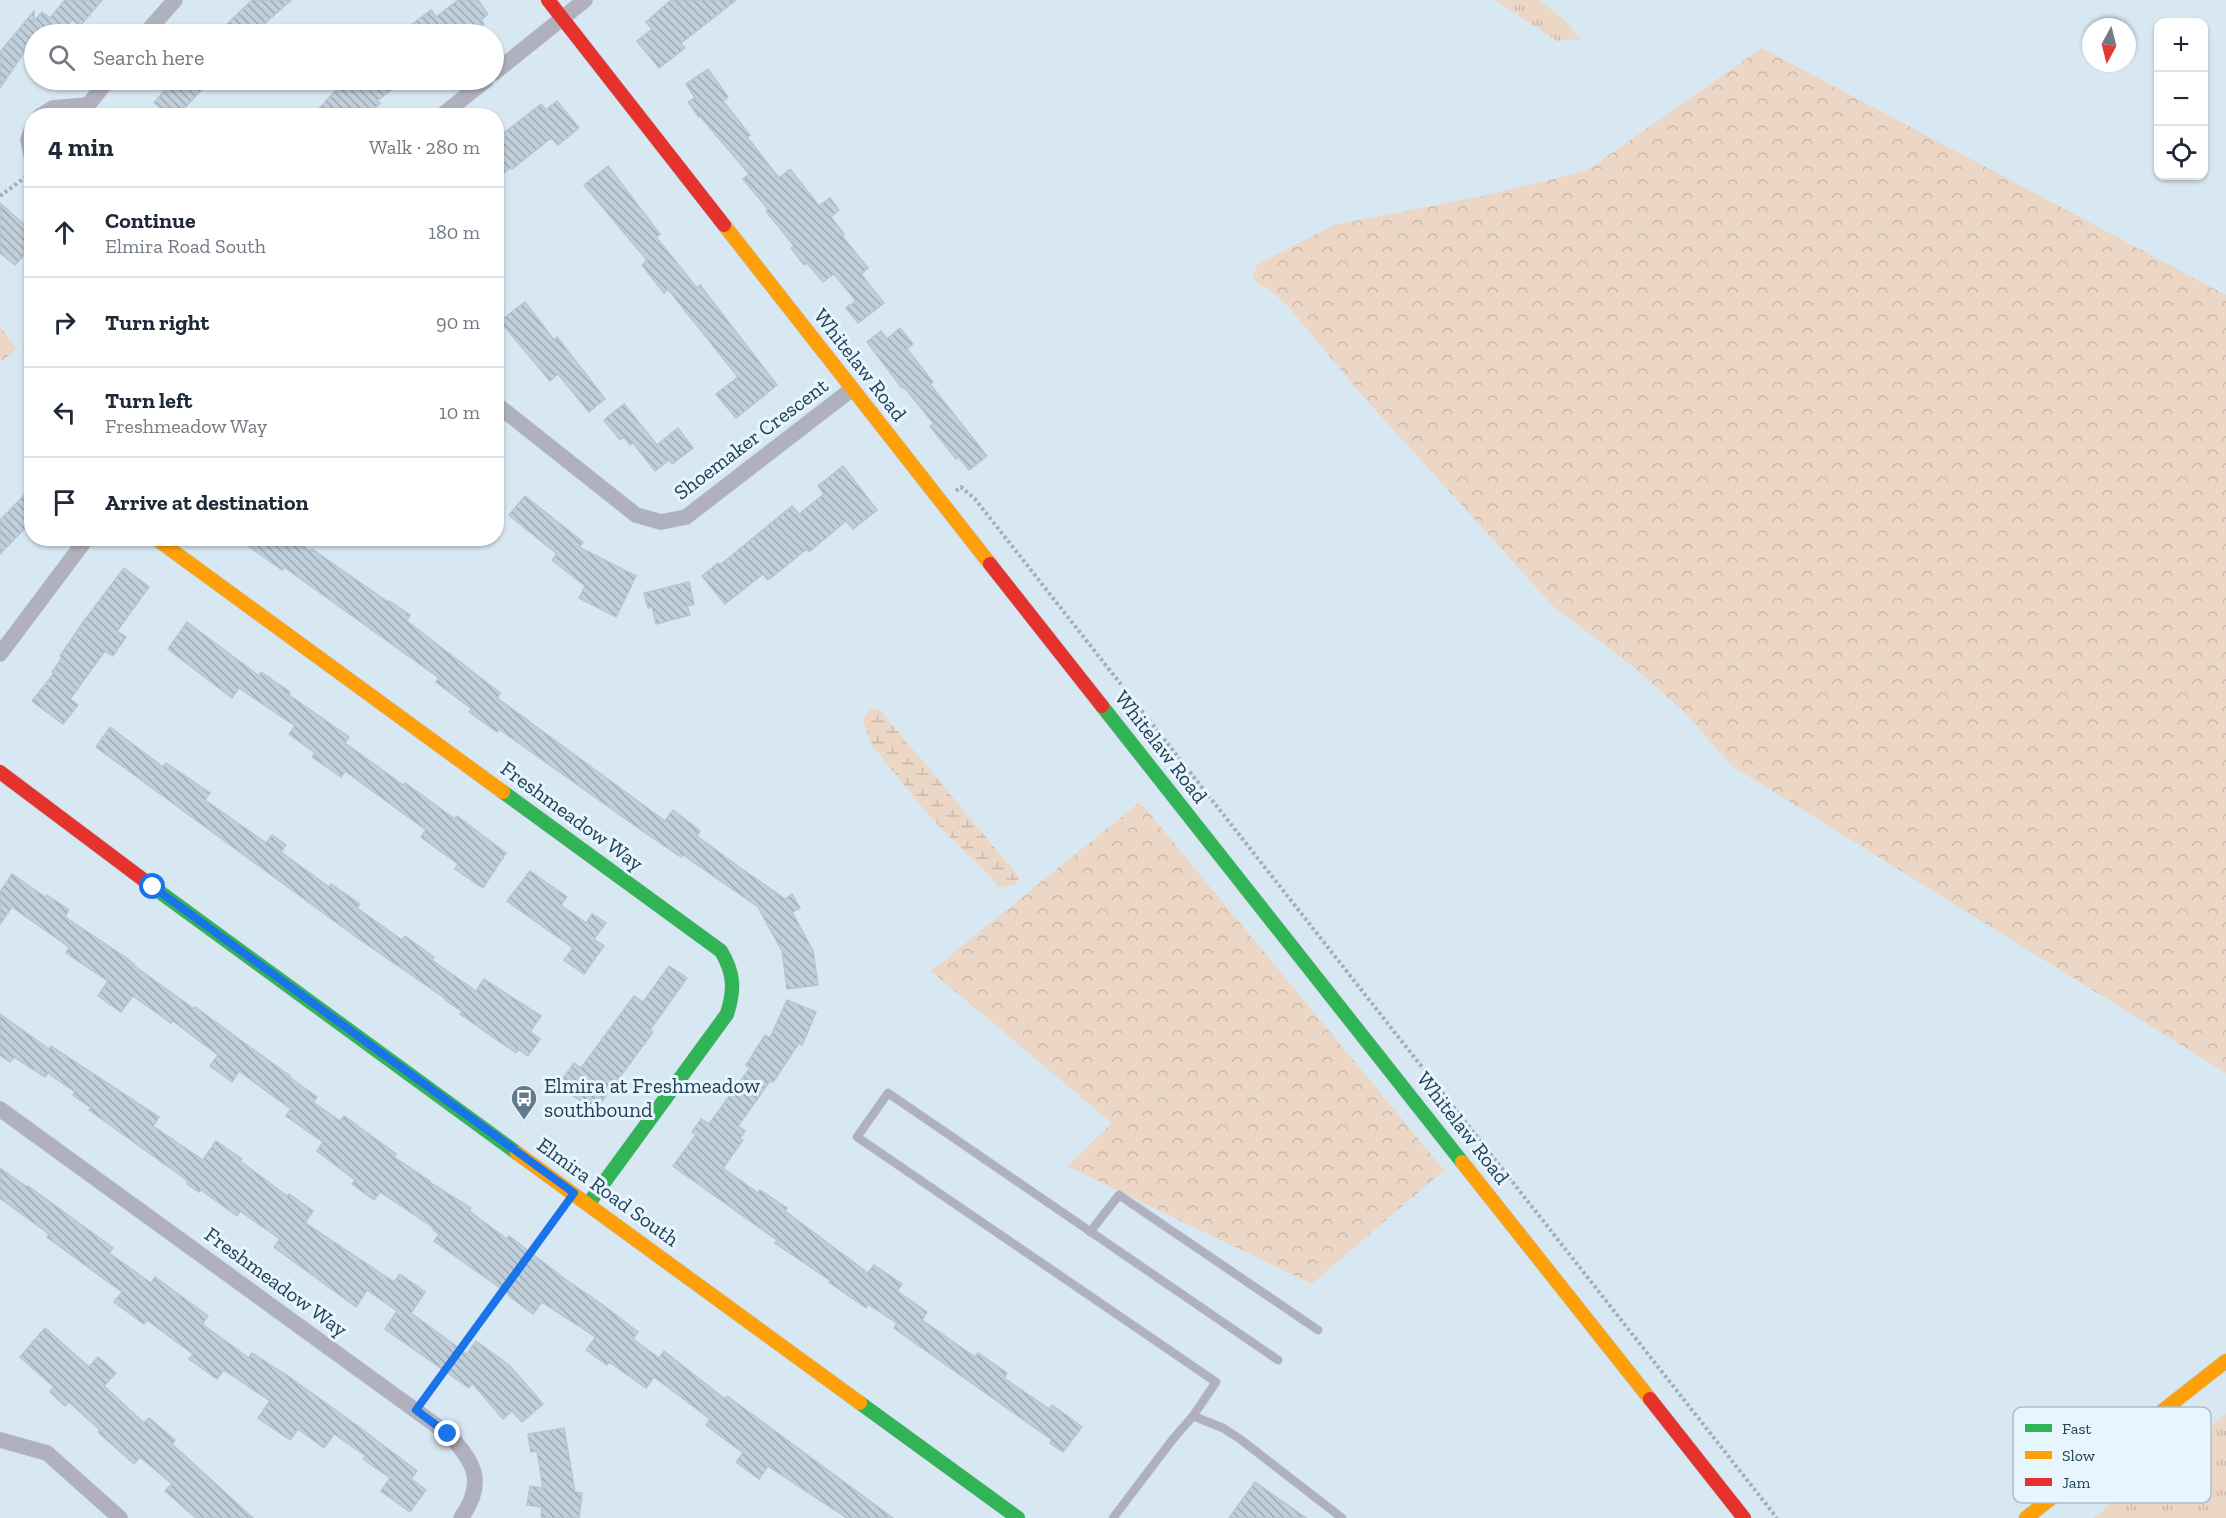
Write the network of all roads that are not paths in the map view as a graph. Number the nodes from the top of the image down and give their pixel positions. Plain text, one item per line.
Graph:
1 (175, 0) edge
2 (548, 0) edge
3 (585, 0) edge
4 (562, 18) junction
5 (154, 24) edge
6 (504, 65) edge
7 (102, 90) edge
8 (474, 90) edge
9 (91, 108) edge
10 (451, 108) edge
11 (852, 389) junction
12 (504, 410) edge
13 (81, 546) edge
14 (165, 546) edge
15 (0, 654) edge
16 (0, 772) edge
17 (0, 1109) edge
18 (589, 1203) junction
19 (1090, 1232) junction
20 (1318, 1330) dead end
21 (1278, 1360) dead end
22 (2226, 1361) edge
23 (2167, 1407) edge
24 (1193, 1416) junction
25 (0, 1440) edge
26 (2045, 1503) edge
27 (1740, 1517) edge
28 (120, 1518) edge
29 (461, 1518) edge
30 (1018, 1518) edge
31 (1113, 1518) edge
32 (1342, 1518) edge
33 (2026, 1518) edge

1 - 5 street
2 - 4 street, Whitelaw Road
3 - 4 street
4 - 6 street
4 - 11 street, Whitelaw Road
7 - 9 street
8 - 10 street
11 - 12 street, Shoemaker Crescent
11 - 27 street, Whitelaw Road
13 - 15 street
14 - 18 street, Freshmeadow Way
16 - 18 street, Elmira Road South
17 - 29 street, Freshmeadow Way
18 - 30 street, Elmira Road South
19 - 20 lane
19 - 21 lane
19 - 24 lane
22 - 23 street
24 - 31 lane
24 - 32 lane
25 - 28 street
26 - 33 street

